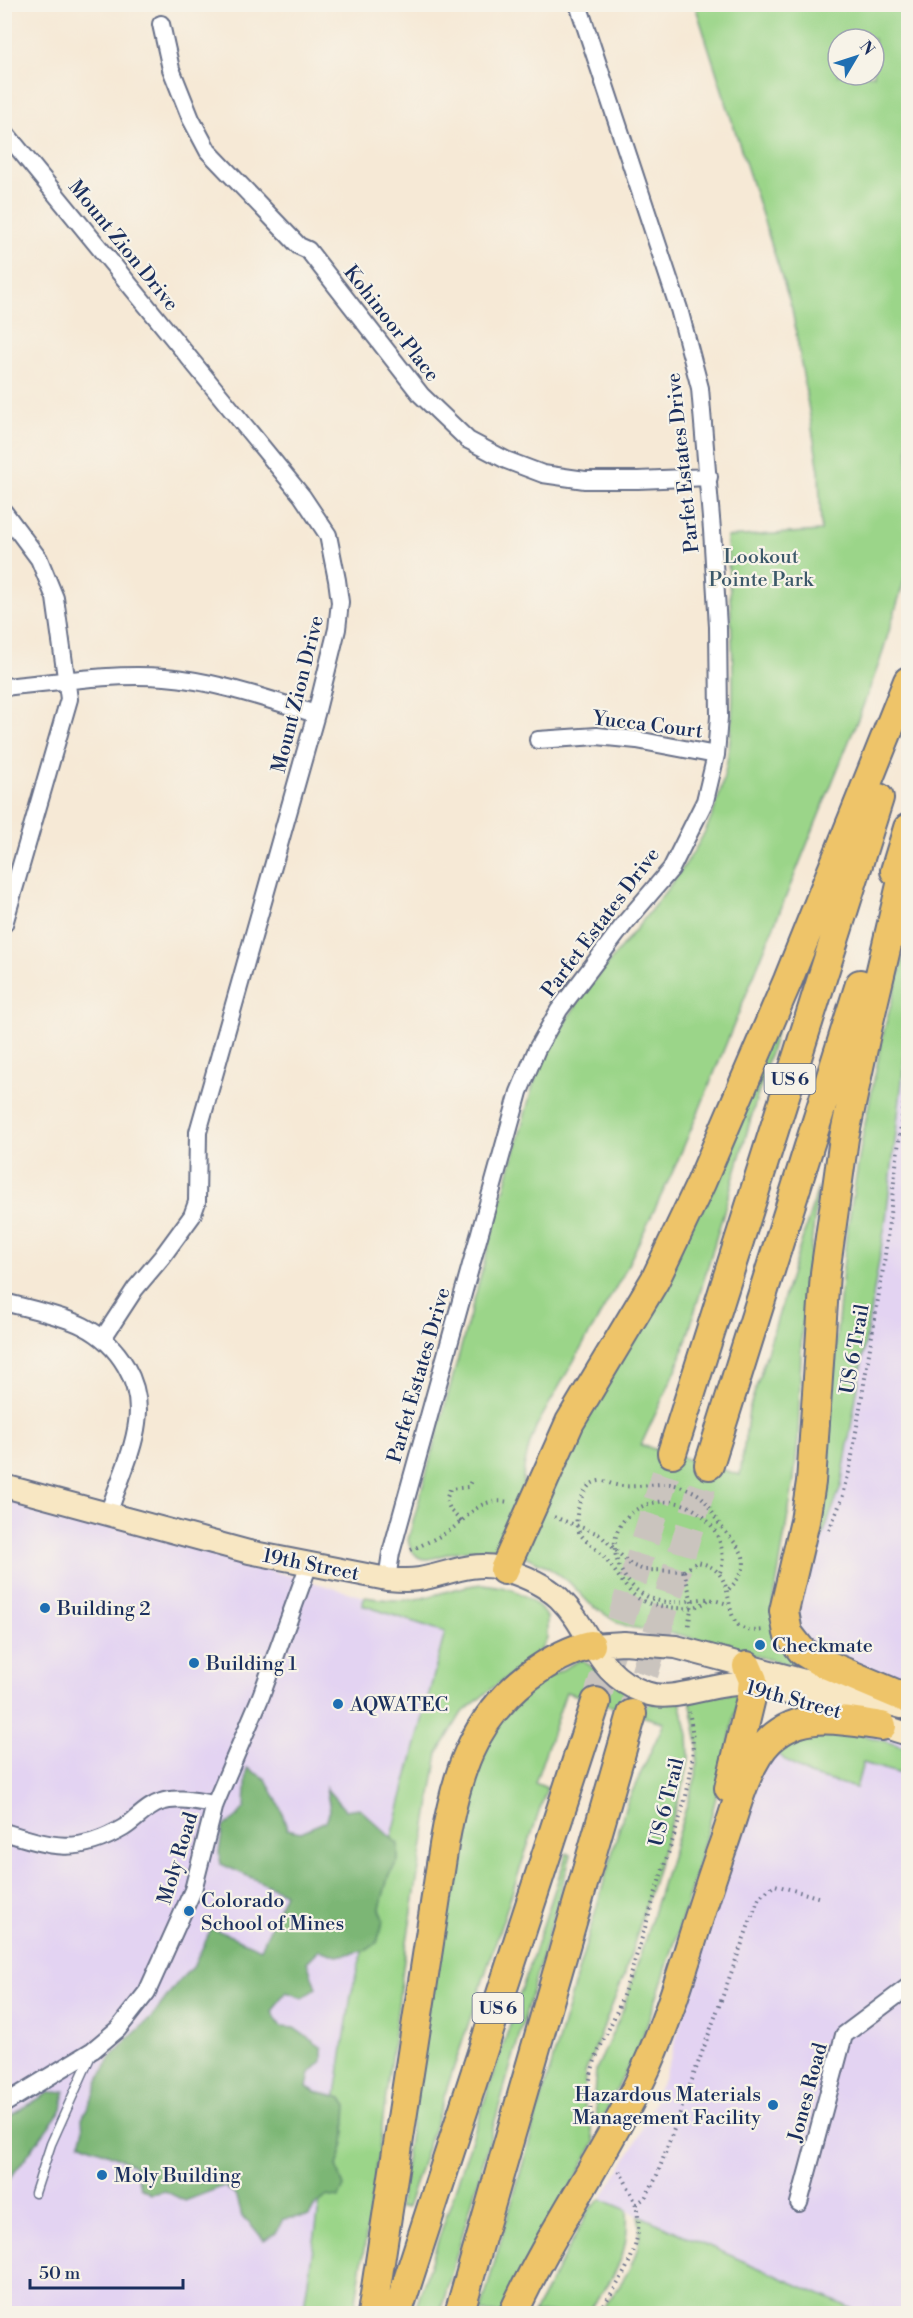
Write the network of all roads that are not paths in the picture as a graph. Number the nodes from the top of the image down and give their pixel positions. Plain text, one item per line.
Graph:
1 (578, 4) edge
2 (161, 24) dead end
3 (4, 131) edge
4 (709, 477) junction
5 (4, 512) edge
6 (65, 681) junction
7 (909, 681) edge
8 (4, 687) edge
9 (909, 705) edge
10 (316, 714) junction
11 (538, 740) dead end
12 (716, 754) junction
13 (909, 828) edge
14 (909, 855) edge
15 (4, 924) edge
16 (4, 1302) edge
17 (103, 1338) junction
18 (672, 1453) tunnel mouth
19 (709, 1465) tunnel mouth
20 (4, 1486) edge
21 (108, 1515) junction
22 (309, 1564) junction
23 (504, 1570) junction
24 (387, 1579) junction
25 (591, 1645) junction
26 (750, 1676) junction
27 (909, 1699) edge
28 (596, 1702) tunnel mouth
29 (909, 1709) edge
30 (632, 1714) tunnel mouth
31 (882, 1726) junction
32 (909, 1734) edge
33 (216, 1804) junction
34 (4, 1832) edge
35 (703, 1901) junction
36 (909, 1987) edge
37 (93, 2050) junction
38 (4, 2104) edge
39 (35, 2193) dead end
40 (798, 2203) dead end
41 (372, 2313) edge
42 (397, 2313) edge
43 (459, 2313) edge
44 (513, 2313) edge

1 - 4 street, Parfet Estates Drive
2 - 4 street, Kohinoor Place
3 - 10 street, Mount Zion Drive
4 - 12 street, Parfet Estates Drive
5 - 6 street
6 - 8 street
6 - 10 street
6 - 15 street
7 - 23 highway
9 - 18 highway, US 6
10 - 17 street, Mount Zion Drive
11 - 12 street, Yucca Court
12 - 24 street, Parfet Estates Drive
13 - 19 highway, US 6
14 - 27 highway
16 - 17 street
17 - 21 street
20 - 21 main road, 19th Street
21 - 22 main road, 19th Street
22 - 24 main road, 19th Street
22 - 33 street, Moly Road
23 - 24 main road, 19th Street
23 - 25 main road, 19th Street
25 - 26 main road, 19th Street
25 - 26 main road, 19th Street
25 - 41 highway
26 - 29 main road, 19th Street
26 - 31 main road, 19th Street
26 - 35 highway
28 - 42 highway, US 6
30 - 43 highway, US 6
31 - 32 main road, 19th Street
31 - 35 highway
33 - 34 street
33 - 37 street, Moly Road
35 - 44 highway
36 - 40 street, Jones Road
37 - 38 street, Moly Road
37 - 39 lane

